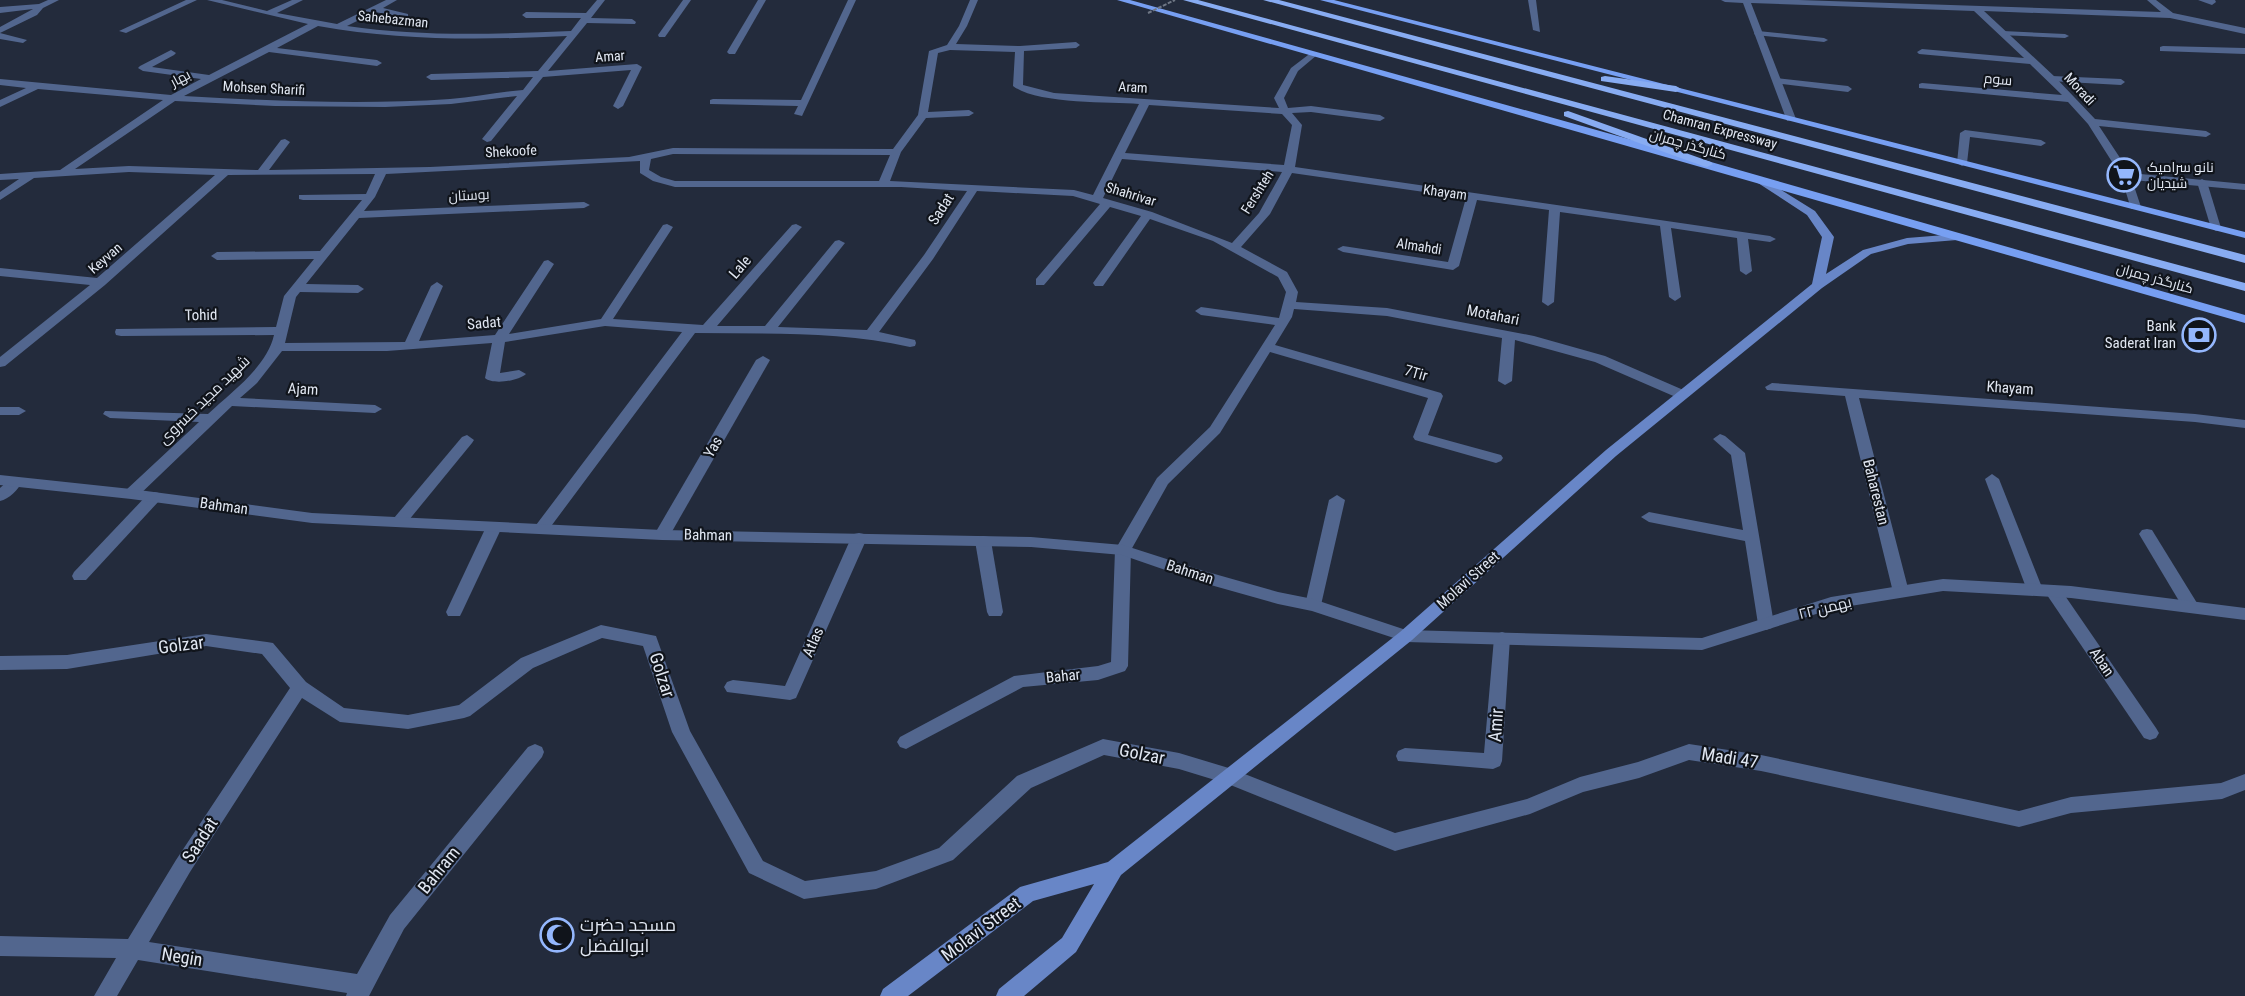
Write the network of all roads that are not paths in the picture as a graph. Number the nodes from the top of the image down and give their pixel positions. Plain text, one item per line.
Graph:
1 (55, 0) edge
2 (193, 0) edge
3 (211, 0) edge
4 (299, 0) edge
5 (393, 0) edge
6 (601, 0) edge
7 (687, 0) edge
8 (762, 0) edge
9 (852, 0) edge
10 (974, 0) edge
11 (1121, 0) edge
12 (1188, 0) edge
13 (1268, 0) edge
14 (1324, 0) edge
15 (1532, 0) edge
16 (1725, 0) edge
17 (2073, 0) edge
18 (2151, 0) edge
19 (2202, 0) edge
20 (2210, 0) edge
21 (1746, 2) edge
22 (1872, 3) edge
23 (40, 6) junction
24 (374, 9) junction
25 (0, 10) edge
26 (1978, 10) junction
27 (2084, 12) junction
28 (269, 13) junction
29 (526, 15) dead end
30 (2170, 15) junction
31 (405, 16) dead end
32 (586, 18) junction
33 (632, 22) dead end
34 (318, 23) junction
35 (340, 26) junction
36 (0, 30) edge
37 (1537, 30) dead end
38 (123, 31) dead end
39 (2245, 32) edge
40 (575, 33) junction
41 (1758, 33) junction
42 (2003, 33) junction
43 (662, 35) dead end
44 (0, 36) edge
45 (2065, 36) dead end
46 (23, 40) dead end
47 (1824, 40) dead end
48 (1076, 45) dead end
49 (950, 47) junction
50 (267, 49) junction
51 (1020, 49) junction
52 (2163, 49) dead end
53 (2245, 51) edge
54 (732, 52) dead end
55 (1922, 52) dead end
56 (171, 53) dead end
57 (1312, 55) junction
58 (2033, 61) junction
59 (377, 63) dead end
60 (1523, 66) junction
61 (1452, 72) junction
62 (541, 74) junction
63 (432, 77) dead end
64 (210, 78) junction
65 (2052, 79) junction
66 (1776, 81) junction
67 (0, 82) edge
68 (2121, 82) dead end
69 (37, 86) junction
70 (1922, 86) dead end
71 (1848, 89) dead end
72 (1676, 90) junction
73 (526, 92) junction
74 (174, 97) junction
75 (2071, 99) junction
76 (1146, 101) junction
77 (713, 102) dead end
78 (803, 103) junction
79 (0, 104) edge
80 (618, 106) dead end
81 (1285, 111) junction
82 (969, 113) dead end
83 (799, 114) dead end
84 (923, 115) junction
85 (1380, 118) dead end
86 (1791, 119) junction
87 (2092, 122) junction
88 (2206, 134) dead end
89 (487, 139) dead end
90 (285, 142) dead end
91 (2042, 144) dead end
92 (896, 152) junction
93 (1118, 156) junction
94 (646, 158) junction
95 (1962, 163) junction
96 (1707, 164) junction
97 (1289, 169) junction
98 (226, 171) junction
99 (382, 171) junction
100 (64, 172) junction
101 (261, 173) junction
102 (32, 175) junction
103 (2126, 176) junction
104 (0, 177) edge
105 (1762, 181) junction
106 (2202, 182) junction
107 (883, 184) junction
108 (2245, 187) edge
109 (974, 188) junction
110 (1472, 196) junction
111 (0, 197) edge
112 (303, 197) dead end
113 (370, 197) junction
114 (1102, 200) junction
115 (584, 205) dead end
116 (2134, 207) junction
117 (1555, 208) junction
118 (1148, 214) junction
119 (356, 215) junction
120 (1665, 224) junction
121 (667, 227) dead end
122 (796, 227) dead end
123 (2216, 228) junction
124 (2245, 235) edge
125 (1742, 236) junction
126 (1957, 237) junction
127 (1770, 239) dead end
128 (839, 243) dead end
129 (1234, 248) junction
130 (1343, 249) dead end
131 (321, 255) junction
132 (217, 256) dead end
133 (2245, 259) edge
134 (548, 264) dead end
135 (1746, 271) dead end
136 (0, 272) edge
137 (101, 282) junction
138 (1040, 282) dead end
139 (1099, 283) dead end
140 (1818, 285) junction
141 (437, 286) dead end
142 (2245, 287) edge
143 (297, 288) junction
144 (358, 289) dead end
145 (1675, 297) dead end
146 (1548, 302) dead end
147 (1289, 305) junction
148 (1201, 311) dead end
149 (2245, 320) edge
150 (605, 322) junction
151 (1283, 322) junction
152 (708, 328) junction
153 (691, 329) junction
154 (769, 330) junction
155 (282, 331) junction
156 (121, 332) dead end
157 (871, 334) junction
158 (1509, 335) junction
159 (499, 339) junction
160 (910, 343) dead end
161 (410, 346) junction
162 (278, 347) junction
163 (1267, 347) junction
164 (763, 360) dead end
165 (0, 363) edge
166 (519, 374) dead end
167 (1505, 381) dead end
168 (1772, 387) dead end
169 (1851, 392) junction
170 (1683, 395) junction
171 (229, 402) junction
172 (375, 409) dead end
173 (0, 411) edge
174 (19, 411) dead end
175 (110, 414) dead end
176 (211, 418) junction
177 (2245, 424) edge
178 (1720, 439) dead end
179 (467, 440) dead end
180 (1496, 458) dead end
181 (1992, 479) dead end
182 (8, 481) edge
183 (131, 494) junction
184 (0, 496) edge
185 (154, 497) junction
186 (1337, 500) dead end
187 (1649, 517) dead end
188 (399, 522) junction
189 (494, 526) junction
190 (541, 529) junction
191 (2146, 534) dead end
192 (662, 535) junction
193 (1752, 537) junction
194 (858, 538) junction
195 (983, 541) junction
196 (1123, 549) junction
197 (80, 576) dead end
198 (2035, 590) junction
199 (2054, 591) junction
200 (1901, 592) junction
201 (1313, 605) junction
202 (2191, 607) junction
203 (454, 612) dead end
204 (995, 612) dead end
205 (2244, 615) edge
206 (1766, 624) junction
207 (1406, 636) junction
208 (1502, 638) junction
209 (0, 663) edge
210 (300, 687) junction
211 (733, 687) dead end
212 (2150, 733) dead end
213 (906, 742) dead end
214 (535, 752) dead end
215 (1405, 756) dead end
216 (1232, 777) junction
217 (2245, 782) edge
218 (1114, 869) junction
219 (0, 946) edge
220 (133, 950) junction
221 (360, 990) edge
222 (105, 996) edge
223 (891, 996) edge
224 (1007, 996) edge

1 - 23 street
2 - 38 street
3 - 28 street, Sahebazman
4 - 28 street
5 - 24 street
6 - 32 street
7 - 43 street
8 - 54 street
9 - 78 street
10 - 49 street
11 - 57 main road, کنارگذر چمران
12 - 61 highway, Chamran Expressway
13 - 60 highway, Chamran Expressway
14 - 72 main road
15 - 37 street
16 - 21 street
17 - 27 street
18 - 30 street
19 - 20 street
21 - 22 street
21 - 41 street
22 - 26 street
23 - 25 street
23 - 36 street
24 - 31 street
24 - 35 street
26 - 27 street
26 - 42 street, Moradi
27 - 30 street
28 - 34 street, Sahebazman
29 - 32 street
30 - 39 street
32 - 33 street
32 - 40 street
34 - 35 street, Sahebazman
34 - 50 street, بهار
35 - 40 street, Sahebazman
40 - 62 street
41 - 47 lane
41 - 66 street
42 - 45 lane
42 - 58 street, Moradi
44 - 46 street
48 - 51 street
49 - 51 street
49 - 84 street
50 - 59 street
50 - 64 street, بهار
51 - 76 street, Aram
52 - 53 street
55 - 58 street
56 - 64 street
57 - 81 street, Fershteh
57 - 96 main road, کنارگذر چمران
58 - 65 street, Moradi
60 - 72 highway
60 - 133 highway, Chamran Expressway
61 - 96 highway
61 - 142 highway, Chamran Expressway
62 - 63 street
62 - 73 street
62 - 80 street, Amar
64 - 74 street, بهار
65 - 68 lane
65 - 75 street, Moradi
66 - 71 lane
66 - 86 street
67 - 69 street, Mohsen Sharifi
69 - 74 street, Mohsen Sharifi
69 - 79 street
70 - 75 street, سوم
72 - 86 main road
73 - 74 street, Mohsen Sharifi
73 - 89 street
74 - 100 street, بهار
75 - 87 street, Moradi
76 - 81 street, Aram
76 - 93 street
77 - 78 street
78 - 83 street
81 - 85 street, Aram
81 - 97 street, Fershteh
82 - 84 street
84 - 92 street
86 - 95 main road
87 - 88 street
87 - 103 street, Moradi
90 - 101 street
91 - 95 street
92 - 94 street, Shekoofe
92 - 107 street
93 - 97 street, Khayam
93 - 114 street
94 - 99 street, Shekoofe
94 - 107 street, Shahrivar
95 - 116 main road
96 - 105 main road, کنارگذر چمران
97 - 110 street, Khayam
97 - 129 street, Fershteh
98 - 100 street, Shekoofe
98 - 101 street, Shekoofe
98 - 137 street, Keyvan
99 - 101 street, Shekoofe
99 - 113 street, شهید مجید خسروی
100 - 102 street, Shekoofe
102 - 104 street, Shekoofe
102 - 111 street
103 - 106 street
103 - 116 street, Moradi
105 - 126 main road, کنارگذر چمران
105 - 140 main road
106 - 108 street
106 - 123 lane
107 - 109 street, Shahrivar
109 - 114 street, Shahrivar
109 - 157 street, Sadat
110 - 117 street, Khayam
110 - 130 street, Almahdi
112 - 113 street
113 - 119 street, شهید مجید خسروی
114 - 118 street, Shahrivar
114 - 138 street
115 - 119 street, بوستان
116 - 123 main road
117 - 120 street, Khayam
117 - 146 street
118 - 129 street, Shahrivar
118 - 139 street
119 - 131 street, شهید مجید خسروی
120 - 125 street, Khayam
120 - 145 street
121 - 150 street
122 - 152 street, Lale
123 - 124 main road
125 - 127 street, Khayam
125 - 135 street
126 - 140 main road, Molavi Street
126 - 149 main road, کنارگذر چمران
128 - 154 street
129 - 147 street, Shahrivar
131 - 132 street
131 - 143 street, شهید مجید خسروی
134 - 159 street
136 - 137 street
137 - 165 street, Keyvan
140 - 170 main road, Molavi Street
141 - 161 street
143 - 144 street
143 - 155 street, شهید مجید خسروی
147 - 151 street, Shahrivar
147 - 158 street, Motahari
148 - 151 street
150 - 153 street, Sadat
150 - 159 street, Sadat
151 - 163 street, Shahrivar
152 - 153 street, Sadat
152 - 154 street, Sadat
153 - 190 street
154 - 157 street, Sadat
155 - 156 street, Tohid
155 - 162 street, شهید مجید خسروی
157 - 160 street
158 - 167 street
158 - 170 street, Motahari
159 - 161 street, Sadat
159 - 166 street
161 - 162 street, Sadat
162 - 171 street, شهید مجید خسروی
163 - 180 street, 7Tir
163 - 196 street, Shahrivar
164 - 192 street, Yas
168 - 169 street, Khayam
169 - 177 street, Khayam
169 - 200 street, Baharestan
170 - 207 main road, Molavi Street
171 - 172 street, Ajam
171 - 176 street, شهید مجید خسروی
173 - 174 street
175 - 176 street
176 - 183 street, شهید مجید خسروی
178 - 193 street
179 - 188 street
181 - 198 street
182 - 183 street, Bahman
182 - 184 street
183 - 185 street, Bahman
185 - 188 street, Bahman
185 - 197 street
186 - 201 street
187 - 193 street
188 - 189 street, Bahman
189 - 190 street, Bahman
189 - 203 street
190 - 192 street, Bahman
191 - 202 street
192 - 194 street, Bahman
193 - 206 street
194 - 195 street, Bahman
194 - 211 street, Atlas
195 - 196 street, Bahman
195 - 204 street
196 - 201 street, Bahman
196 - 213 street, Bahar
198 - 199 street, ۲۲ بهمن
198 - 200 street, ۲۲ بهمن
199 - 202 street, ۲۲ بهمن
199 - 212 street, Aban
200 - 206 street, ۲۲ بهمن
201 - 207 street, Bahman
202 - 205 street, ۲۲ بهمن
206 - 208 street, ۲۲ بهمن
207 - 208 street, ۲۲ بهمن
207 - 216 main road, Molavi Street
208 - 215 street, Amir
209 - 210 street, Golzar
210 - 216 street, Golzar
210 - 220 street, Saadat
214 - 221 street, Bahram
216 - 217 street, Madi 47
216 - 218 main road, Molavi Street
218 - 223 main road, Molavi Street
218 - 224 main road, Molavi Street
219 - 220 street, Negin
220 - 221 street, Negin
220 - 222 street, Saadat

